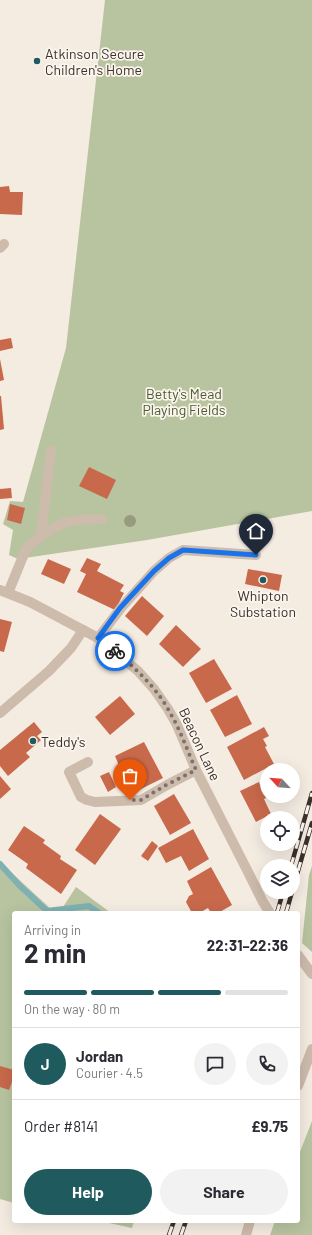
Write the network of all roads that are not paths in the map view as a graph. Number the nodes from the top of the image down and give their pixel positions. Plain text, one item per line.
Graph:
1 (51, 451) dead end
2 (102, 519) dead end
3 (41, 536) junction
4 (256, 555) dead end
5 (4, 592) edge
6 (83, 630) junction
7 (98, 638) junction
8 (0, 713) edge
9 (88, 762) dead end
10 (196, 770) junction
11 (269, 911) edge
12 (300, 958) edge
13 (312, 974) edge
14 (312, 1049) edge
15 (300, 1081) edge
16 (249, 1223) edge
17 (246, 1235) edge

1 - 3 street
2 - 3 street
3 - 5 street
4 - 7 street
5 - 6 street, Beacon Lane
6 - 7 street, Beacon Lane
6 - 8 street
7 - 10 street, Beacon Lane
9 - 10 street
10 - 11 street, Beacon Lane
12 - 13 street
14 - 15 street
16 - 17 street

